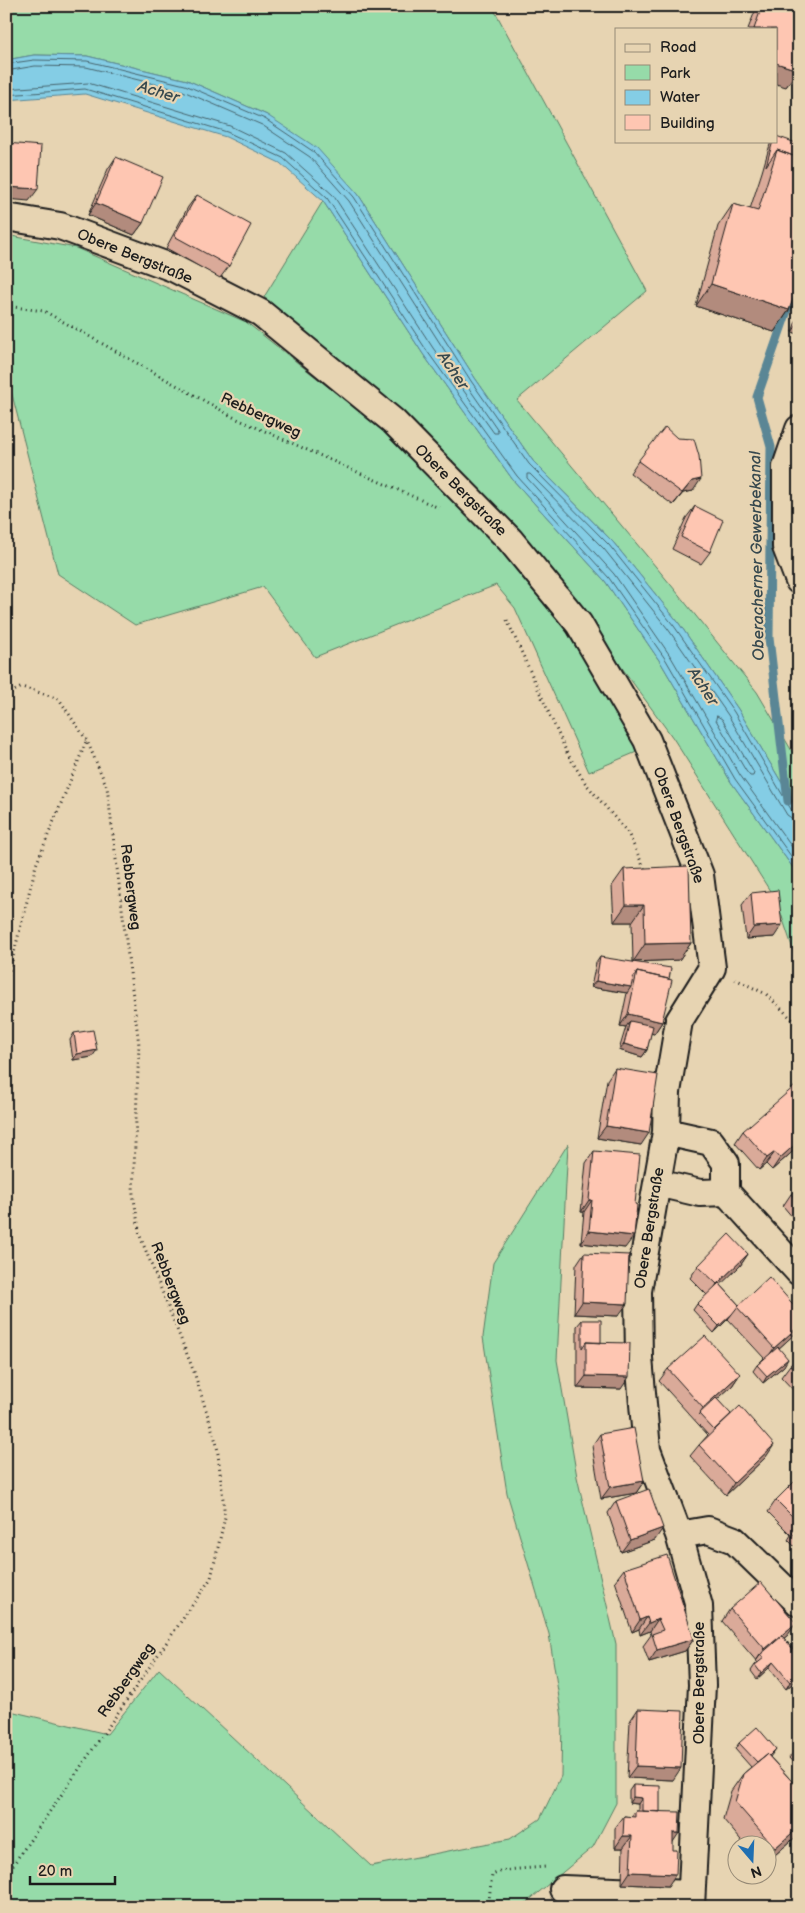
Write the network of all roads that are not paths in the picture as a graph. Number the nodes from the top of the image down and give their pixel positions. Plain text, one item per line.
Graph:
1 (6, 217) edge
2 (799, 429) edge
3 (799, 581) edge
4 (666, 1132) junction
5 (656, 1183) junction
6 (726, 1192) junction
7 (799, 1272) edge
8 (679, 1535) junction
9 (799, 1603) edge
10 (563, 1889) road end
11 (691, 1900) edge

1 - 4 street, Obere Bergstraße
2 - 3 street
4 - 5 street, Obere Bergstraße
4 - 6 street
5 - 6 street
5 - 8 street, Obere Bergstraße
6 - 7 street
8 - 9 street
8 - 11 street, Obere Bergstraße
10 - 11 street, Obere Bergstraße

